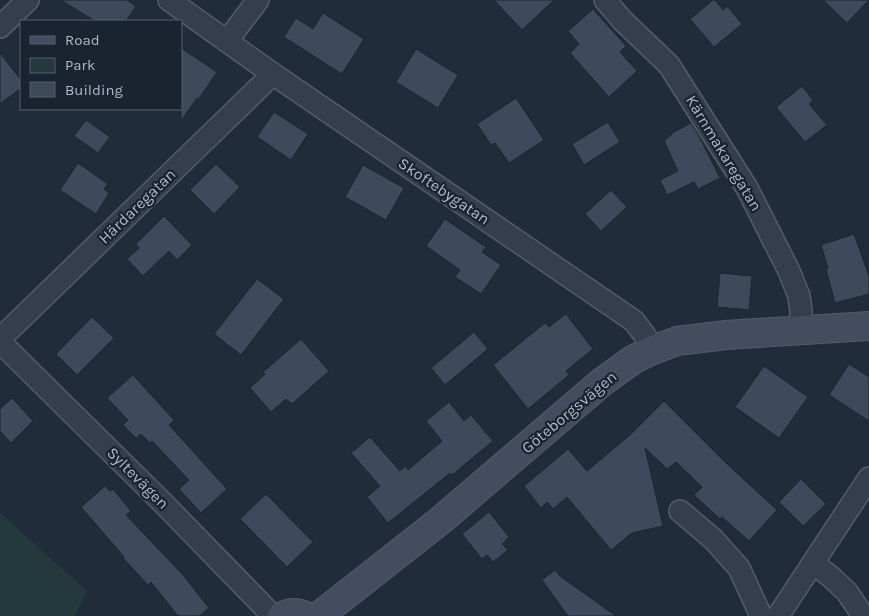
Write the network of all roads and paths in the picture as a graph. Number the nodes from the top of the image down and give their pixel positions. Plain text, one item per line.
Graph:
1 (28, 0) edge
2 (169, 0) edge
3 (258, 0) edge
4 (605, 0) edge
5 (0, 27) edge
6 (227, 41) junction
7 (273, 74) junction
8 (869, 326) edge
9 (800, 330) junction
10 (0, 340) edge
11 (653, 350) junction
12 (869, 478) edge
13 (680, 511) dead end
14 (813, 563) junction
15 (273, 616) edge
16 (282, 616) edge
17 (306, 616) edge
18 (319, 616) edge
19 (761, 616) edge
20 (778, 616) edge
21 (863, 616) edge

1 - 5 street
2 - 6 street, Skoftebygatan
3 - 6 street
4 - 9 street, Kärnmakaregatan
6 - 7 street, Skoftebygatan
7 - 10 street, Härdaregatan
7 - 11 street, Skoftebygatan
8 - 9 street, Göteborgsvägen
9 - 11 street, Göteborgsvägen
10 - 15 street, Syltevägen
11 - 18 street, Göteborgsvägen
12 - 14 street
13 - 19 street
14 - 20 street
14 - 21 street
16 - 17 street

